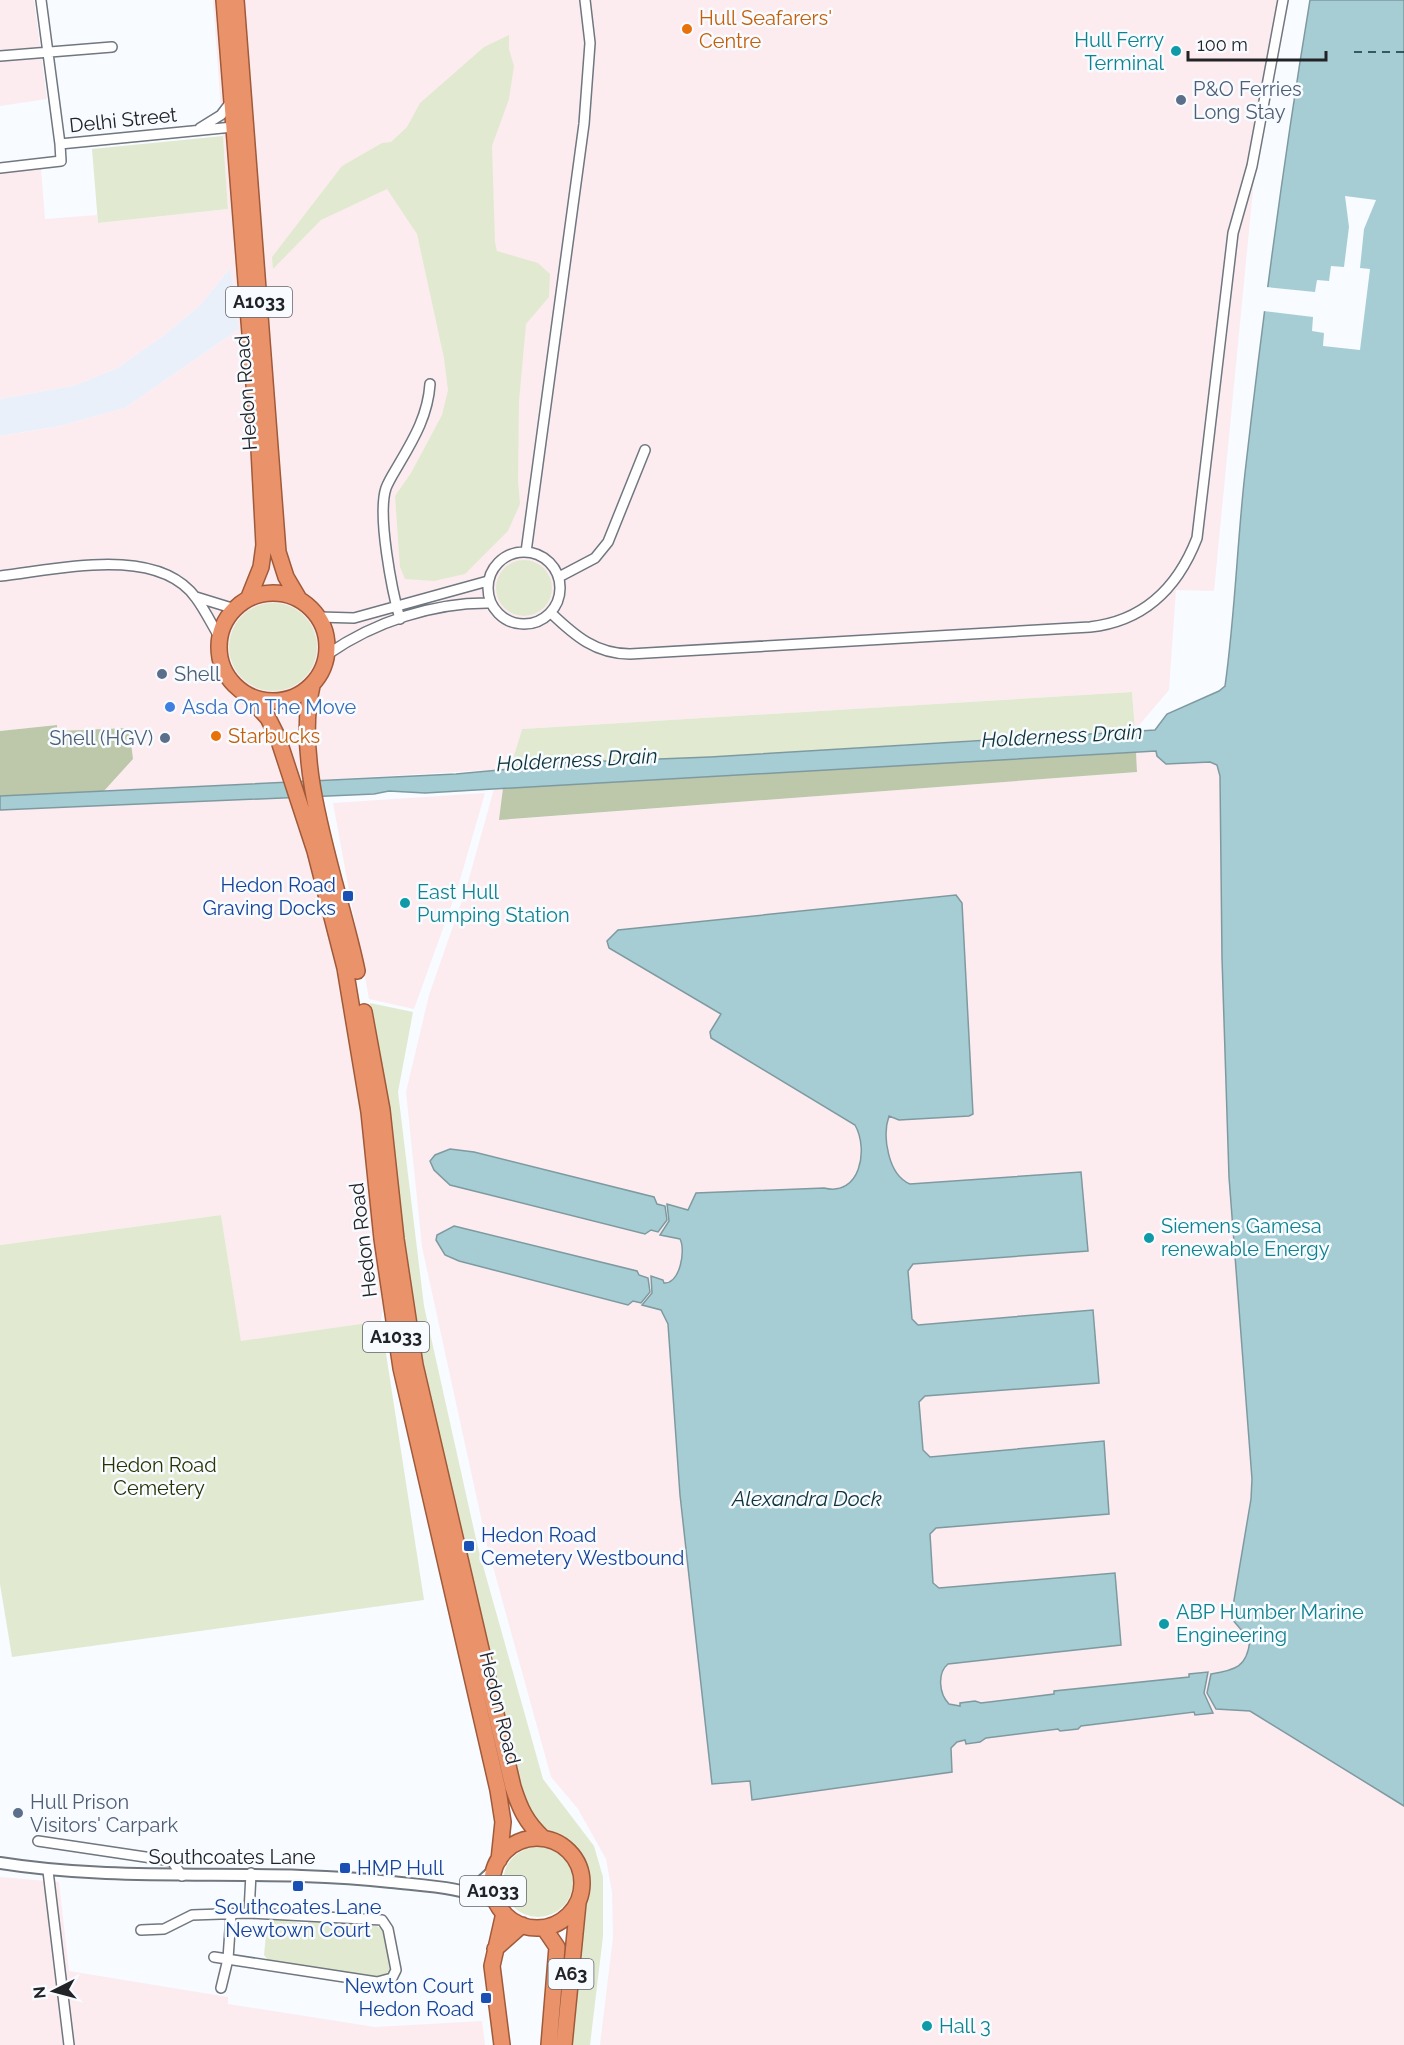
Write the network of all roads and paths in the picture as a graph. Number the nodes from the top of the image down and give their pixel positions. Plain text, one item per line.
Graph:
1 (41, 0) edge
2 (224, 0) edge
3 (236, 0) edge
4 (585, 0) edge
5 (1283, 0) edge
6 (112, 47) dead end
7 (47, 52) junction
8 (0, 57) edge
9 (231, 102) junction
10 (233, 127) junction
11 (195, 131) junction
12 (60, 144) junction
13 (0, 168) edge
14 (430, 384) dead end
15 (645, 450) dead end
16 (526, 552) junction
17 (0, 576) edge
18 (560, 578) junction
19 (488, 581) junction
20 (196, 597) junction
21 (249, 597) junction
22 (299, 599) junction
23 (491, 603) junction
24 (397, 608) junction
25 (235, 609) junction
26 (551, 613) junction
27 (319, 617) junction
28 (400, 619) junction
29 (220, 638) junction
30 (328, 654) junction
31 (312, 686) junction
32 (249, 697) junction
33 (543, 1838) junction
34 (38, 1841) dead end
35 (0, 1863) edge
36 (496, 1865) junction
37 (48, 1871) junction
38 (251, 1873) junction
39 (182, 1876) junction
40 (463, 1890) junction
41 (578, 1903) junction
42 (501, 1908) junction
43 (249, 1913) junction
44 (231, 1915) junction
45 (522, 1925) junction
46 (544, 1928) junction
47 (141, 1930) dead end
48 (495, 1949) junction
49 (214, 1957) dead end
50 (228, 1959) junction
51 (221, 1988) dead end
52 (69, 2045) edge
53 (502, 2045) edge
54 (549, 2045) edge
55 (564, 2045) edge

1 - 7 street
2 - 9 highway, Hedon Road / A1033
3 - 22 highway, Hedon Road / A1033
4 - 16 street
5 - 26 street
6 - 7 street
7 - 8 street
7 - 12 street
9 - 10 highway, Hedon Road / A1033
9 - 11 street, Delhi Street
10 - 11 street, Delhi Street
10 - 21 highway, Hedon Road / A1033
11 - 12 street, Delhi Street
12 - 13 street, Delhi Street
14 - 24 street
15 - 18 street
16 - 18 street
16 - 19 street
17 - 20 street
18 - 26 street
19 - 23 street
19 - 24 street
20 - 25 street
20 - 29 street
21 - 22 highway
21 - 25 highway, A1033
22 - 27 highway, A1033
23 - 26 street
23 - 28 street
24 - 27 street
24 - 28 street
25 - 29 highway, A1033
27 - 30 highway
28 - 30 street
29 - 32 highway, A1033
30 - 31 highway, A1033
31 - 32 highway
31 - 33 highway, Hedon Road / A1033
32 - 36 highway, Hedon Road / A1033
33 - 36 highway, A1033
33 - 41 highway, A1033
34 - 39 street
35 - 37 street, Southcoates Lane
36 - 40 street
36 - 42 highway, A1033
37 - 39 street, Southcoates Lane
37 - 52 street
38 - 39 street, Southcoates Lane
38 - 40 street, Southcoates Lane
38 - 43 street
40 - 42 street, Southcoates Lane
41 - 46 highway, A1033
41 - 55 highway, A63
42 - 45 highway, A1033
42 - 48 highway, A1033
43 - 44 street
43 - 50 street
44 - 47 street
44 - 50 street
45 - 46 highway, A1033
45 - 48 highway, A1033
46 - 54 highway, A63
48 - 53 highway, A1033
49 - 50 street
50 - 51 street

